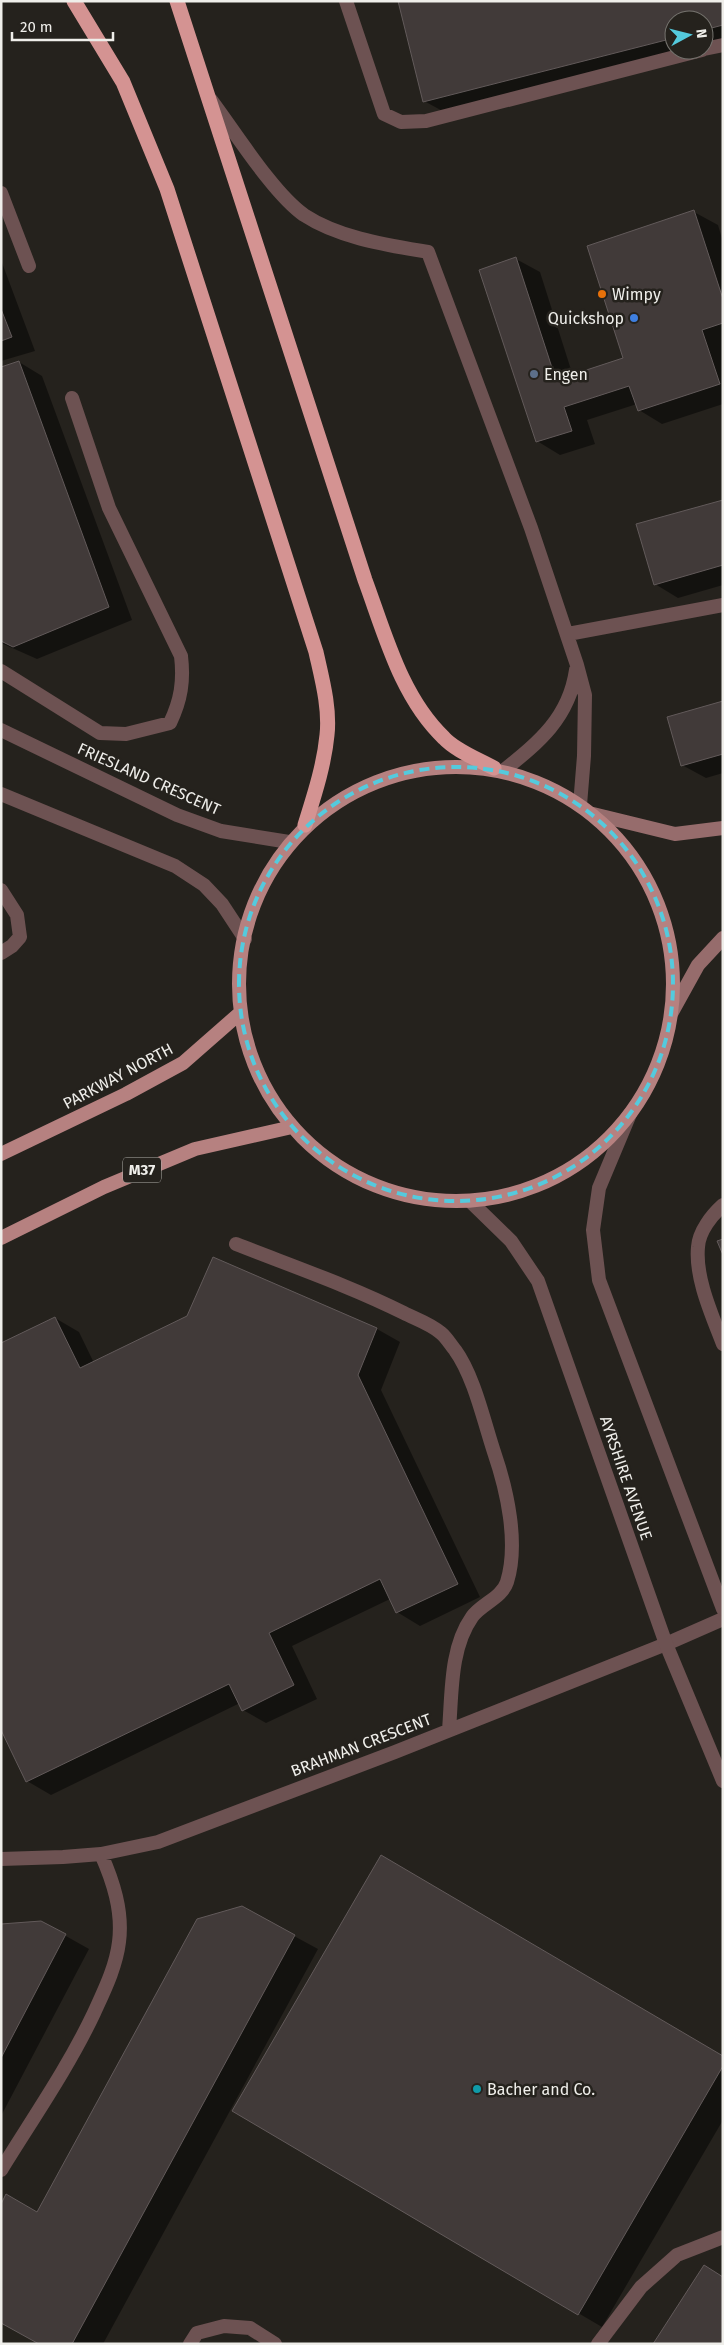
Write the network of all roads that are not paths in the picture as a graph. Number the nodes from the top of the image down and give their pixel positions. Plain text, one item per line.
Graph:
1 (74, 1) edge
2 (177, 1) edge
3 (346, 1) edge
4 (664, 60) edge
5 (206, 93) junction
6 (1, 193) edge
7 (29, 266) dead end
8 (72, 398) dead end
9 (723, 605) edge
10 (568, 634) junction
11 (577, 664) junction
12 (1, 671) edge
13 (1, 730) edge
14 (498, 769) junction
15 (1, 794) edge
16 (580, 805) junction
17 (593, 814) junction
18 (305, 825) junction
19 (723, 828) edge
20 (289, 842) junction
21 (1, 890) edge
22 (723, 938) edge
23 (245, 939) junction
24 (1, 953) edge
25 (672, 1012) junction
26 (240, 1013) junction
27 (630, 1114) junction
28 (292, 1127) junction
29 (1, 1154) edge
30 (472, 1203) junction
31 (723, 1204) edge
32 (1, 1238) edge
33 (236, 1244) dead end
34 (723, 1344) edge
35 (723, 1609) edge
36 (723, 1619) edge
37 (666, 1644) junction
38 (449, 1730) junction
39 (723, 1781) edge
40 (102, 1854) junction
41 (1, 1859) edge
42 (1, 2170) edge
43 (723, 2237) edge
44 (190, 2344) edge
45 (275, 2344) edge
46 (598, 2344) edge

1 - 18 highway
2 - 5 highway
3 - 4 street
5 - 10 street
5 - 14 highway
6 - 7 street
8 - 12 street
9 - 10 street
10 - 11 street
11 - 14 street
11 - 16 street
13 - 20 street, FRIESLAND CRESCENT
14 - 16 main road
14 - 18 main road
15 - 23 street
16 - 17 main road
17 - 19 main road
17 - 25 main road
18 - 20 main road
20 - 23 main road
21 - 24 street
22 - 25 main road
23 - 26 main road
25 - 27 main road
26 - 28 main road
26 - 29 main road, PARKWAY NORTH
27 - 30 main road
27 - 35 street
28 - 30 main road
28 - 32 main road, M37
30 - 37 street, AYRSHIRE AVENUE
31 - 34 street
33 - 38 street
36 - 37 street, BRAHMAN CRESCENT
37 - 38 street, BRAHMAN CRESCENT
37 - 39 street, AYRSHIRE AVENUE
38 - 40 street, BRAHMAN CRESCENT
40 - 41 street, BRAHMAN CRESCENT
40 - 42 street
43 - 46 street
44 - 45 street

